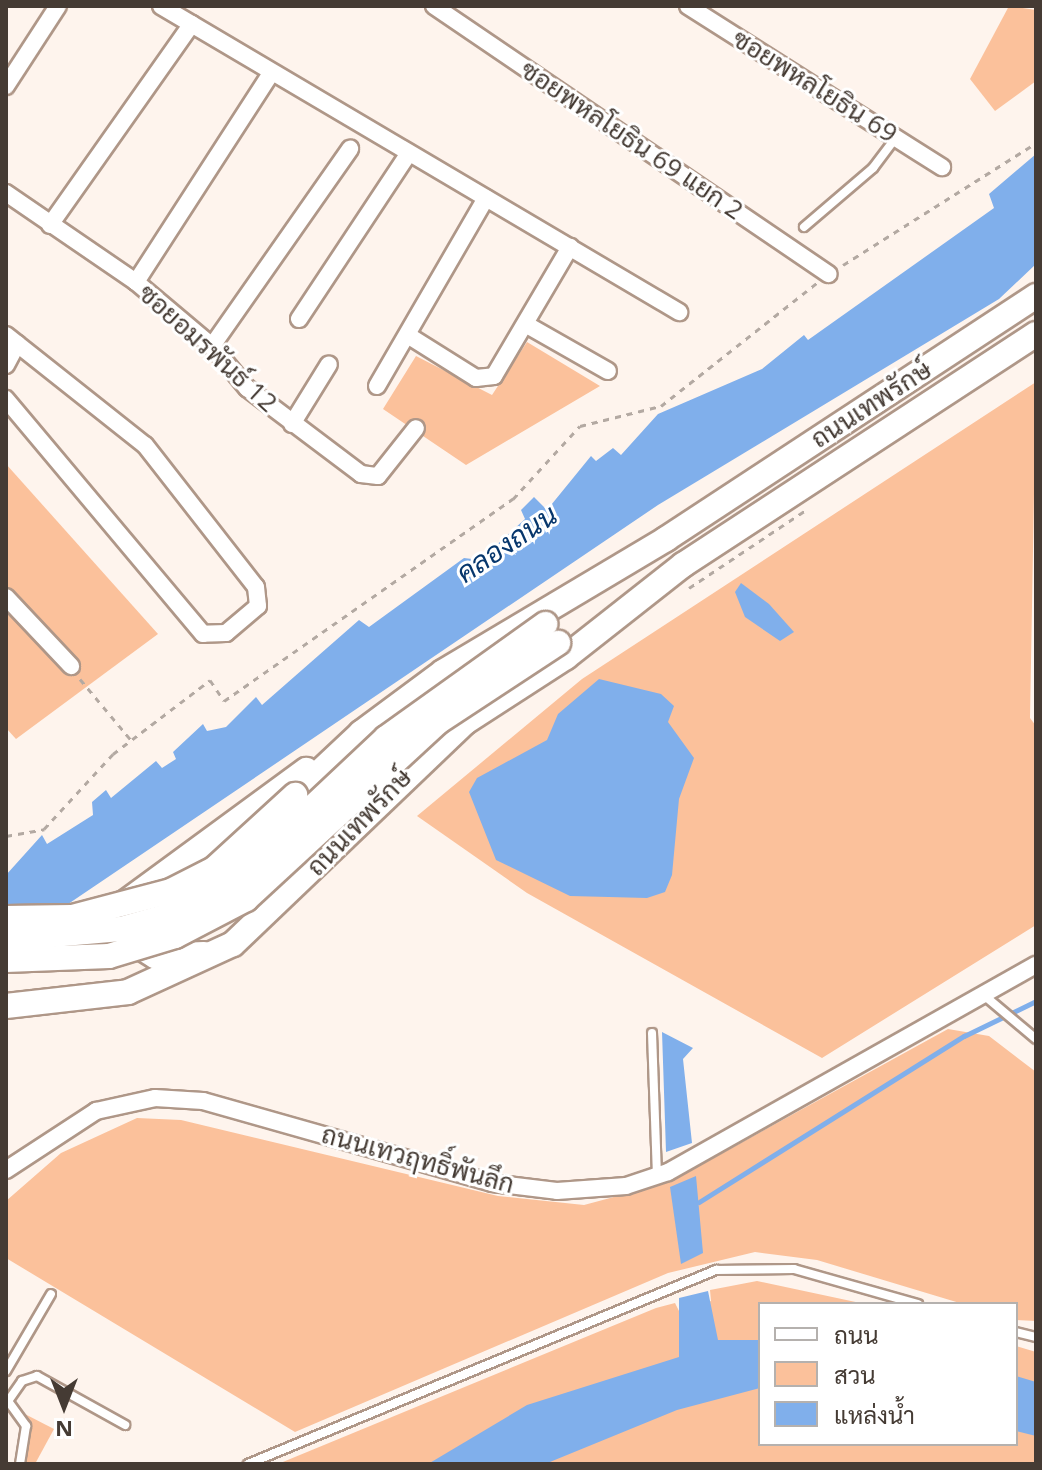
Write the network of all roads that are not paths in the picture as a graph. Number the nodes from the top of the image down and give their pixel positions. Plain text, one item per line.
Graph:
1 (58, 6) edge
2 (161, 6) edge
3 (434, 6) edge
4 (688, 6) edge
5 (192, 24) junction
6 (271, 73) junction
7 (6, 86) edge
8 (896, 137) junction
9 (350, 149) dead end
10 (409, 153) junction
11 (942, 167) dead end
12 (6, 193) edge
13 (486, 198) junction
14 (50, 225) junction
15 (804, 227) dead end
16 (570, 247) junction
17 (829, 274) road end
18 (136, 282) junction
19 (1036, 296) edge
20 (679, 312) dead end
21 (299, 319) dead end
22 (527, 325) junction
23 (1036, 334) edge
24 (409, 336) junction
25 (12, 339) edge
26 (212, 346) junction
27 (329, 364) dead end
28 (6, 365) edge
29 (608, 371) dead end
30 (377, 386) dead end
31 (6, 399) edge
32 (292, 424) junction
33 (416, 428) dead end
34 (666, 539) junction
35 (683, 565) junction
36 (6, 597) edge
37 (552, 634) junction
38 (71, 666) road end
39 (361, 733) junction
40 (6, 918) edge
41 (6, 939) edge
42 (233, 944) junction
43 (6, 960) edge
44 (1036, 965) edge
45 (986, 997) junction
46 (6, 1006) edge
47 (652, 1033) dead end
48 (1036, 1039) edge
49 (6, 1170) edge
50 (663, 1174) junction
51 (51, 1294) dead end
52 (911, 1302) edge
53 (6, 1371) edge
54 (7, 1402) edge
55 (125, 1425) dead end
56 (20, 1464) edge
57 (248, 1464) edge

1 - 7 street
2 - 5 street
3 - 17 street, ซอยพหลโยธิน 69 แยก 2
4 - 8 street, ซอยพหลโยธิน 69
5 - 6 street
5 - 14 street
6 - 10 street
6 - 18 street
8 - 11 street, ซอยพหลโยธิน 69
8 - 15 lane
9 - 26 street
10 - 13 street
10 - 21 street
12 - 14 street, ซอยอมรพันธ์ 12
13 - 16 street
13 - 24 street
14 - 18 street, ซอยอมรพันธ์ 12
16 - 20 street
16 - 22 street
18 - 26 street, ซอยอมรพันธ์ 12
19 - 34 main road, ถนนเทพรักษ์
22 - 24 street
22 - 29 street
23 - 35 main road, ถนนเทพรักษ์
24 - 30 street
25 - 28 street
25 - 31 street
26 - 32 street, ซอยอมรพันธ์ 12
27 - 32 street
32 - 33 street, ซอยอมรพันธ์ 12
34 - 37 main road, ถนนเทพรักษ์
34 - 39 main road, ถนนเทพรักษ์
35 - 37 main road, ถนนเทพรักษ์
35 - 42 main road, ถนนเทพรักษ์
36 - 38 street
37 - 41 main road, ถนนเทพรักษ์, bridge
37 - 43 main road, ถนนเทพรักษ์, bridge
39 - 40 main road, ถนนเทพรักษ์, bridge
39 - 42 main road
42 - 46 main road, ถนนเทพรักษ์
44 - 45 street, ถนนเทวฤทธิ์พันลึก
45 - 48 lane
45 - 50 street, ถนนเทวฤทธิ์พันลึก
47 - 50 lane
49 - 50 street, ถนนเทวฤทธิ์พันลึก
51 - 53 lane
52 - 57 lane
54 - 55 lane
54 - 56 lane

